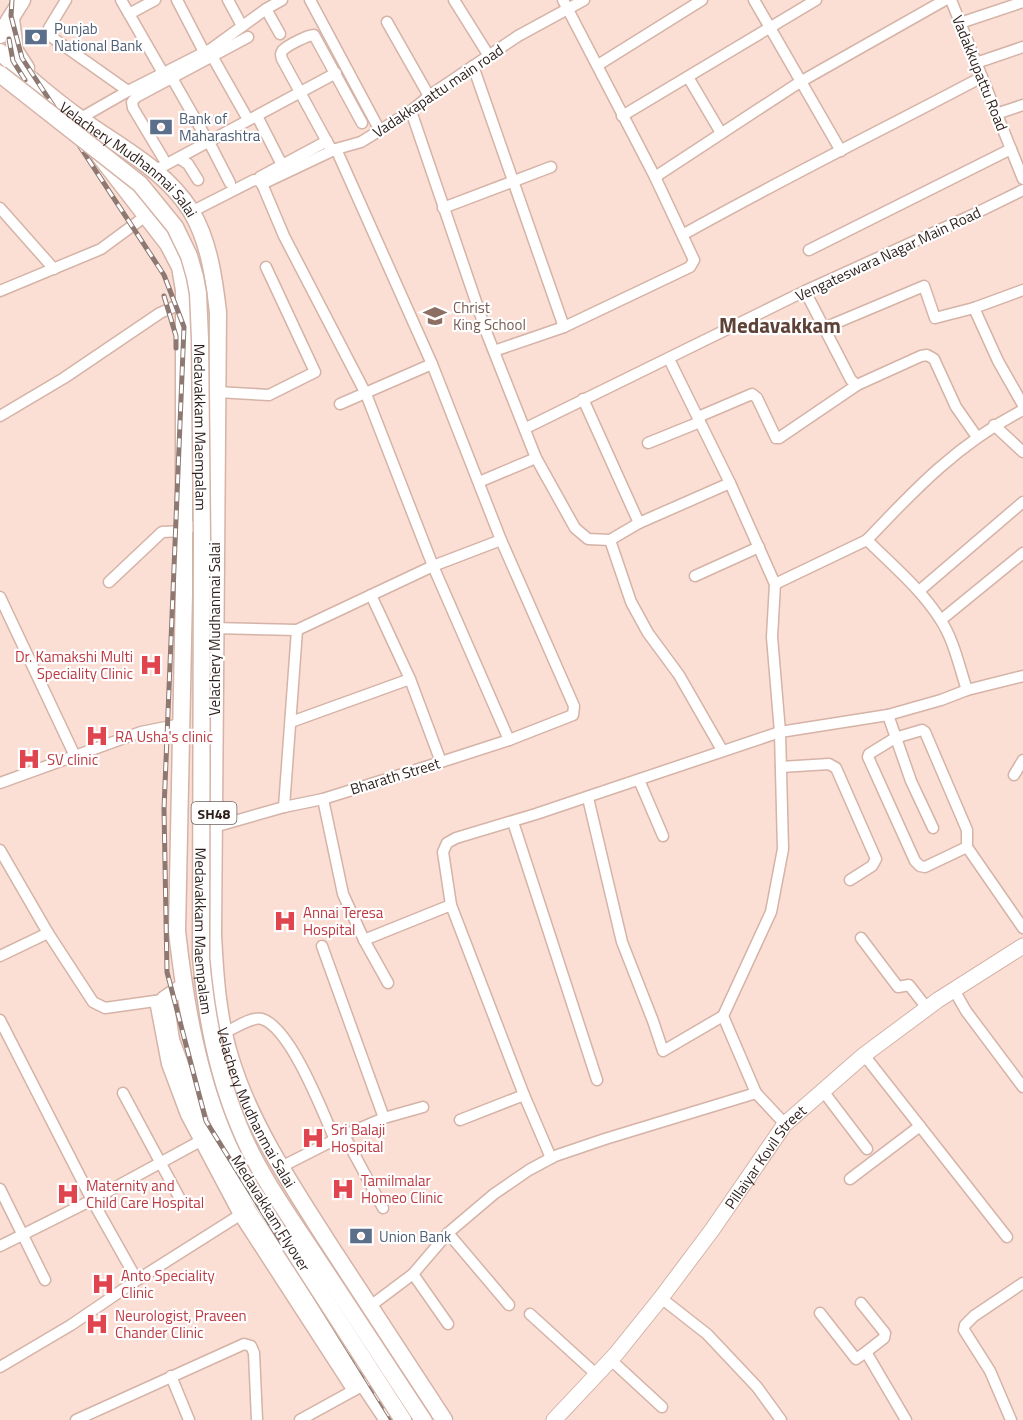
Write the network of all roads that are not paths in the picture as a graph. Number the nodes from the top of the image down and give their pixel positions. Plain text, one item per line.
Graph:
1 (22, 0) edge
2 (66, 0) edge
3 (121, 0) edge
4 (155, 0) edge
5 (177, 0) edge
6 (228, 0) edge
7 (282, 0) edge
8 (454, 0) edge
9 (584, 0) edge
10 (702, 0) edge
11 (754, 0) edge
12 (816, 0) edge
13 (945, 0) edge
14 (951, 0) edge
15 (311, 1) edge
16 (1023, 2) edge
17 (565, 5) edge
18 (266, 9) junction
19 (129, 14) junction
20 (11, 19) junction
21 (387, 22) dead end
22 (960, 23) junction
23 (242, 26) junction
24 (769, 27) junction
25 (280, 34) dead end
26 (0, 35) edge
27 (248, 37) dead end
28 (1023, 47) edge
29 (0, 52) edge
30 (208, 54) junction
31 (489, 56) junction
32 (976, 63) junction
33 (598, 65) junction
34 (473, 66) junction
35 (336, 73) junction
36 (0, 74) edge
37 (167, 75) junction
38 (688, 77) junction
39 (982, 77) junction
40 (0, 80) edge
41 (800, 82) junction
42 (128, 91) junction
43 (301, 92) junction
44 (288, 94) dead end
45 (50, 96) junction
46 (429, 96) junction
47 (1023, 105) edge
48 (411, 111) junction
49 (996, 114) junction
50 (251, 116) junction
51 (622, 116) junction
52 (79, 119) junction
53 (362, 123) dead end
54 (380, 129) junction
55 (721, 133) junction
56 (207, 139) junction
57 (332, 147) junction
58 (1011, 149) junction
59 (841, 151) junction
60 (179, 158) junction
61 (155, 165) junction
62 (282, 165) junction
63 (551, 167) dead end
64 (655, 177) junction
65 (1023, 179) edge
66 (198, 180) dead end
67 (261, 180) junction
68 (513, 180) junction
69 (230, 183) dead end
70 (1023, 190) edge
71 (0, 208) edge
72 (443, 208) junction
73 (191, 212) junction
74 (147, 215) junction
75 (684, 234) junction
76 (809, 250) dead end
77 (209, 257) junction
78 (180, 267) junction
79 (266, 267) dead end
80 (54, 268) junction
81 (1023, 290) edge
82 (0, 291) edge
83 (805, 291) junction
84 (183, 303) junction
85 (974, 308) junction
86 (564, 327) junction
87 (824, 328) junction
88 (494, 351) junction
89 (669, 358) junction
90 (432, 364) junction
91 (857, 385) junction
92 (217, 392) junction
93 (366, 394) junction
94 (583, 399) junction
95 (340, 404) dead end
96 (1023, 405) edge
97 (1023, 410) edge
98 (0, 416) edge
99 (699, 420) junction
100 (994, 425) junction
101 (526, 428) junction
102 (977, 437) junction
103 (648, 443) dead end
104 (1023, 452) edge
105 (537, 458) junction
106 (479, 482) junction
107 (730, 483) junction
108 (1023, 502) edge
109 (215, 516) junction
110 (639, 523) junction
111 (184, 531) junction
112 (501, 540) junction
113 (610, 540) junction
114 (867, 540) junction
115 (759, 547) junction
116 (1023, 553) edge
117 (433, 566) junction
118 (695, 576) dead end
119 (109, 582) dead end
120 (775, 584) junction
121 (919, 591) junction
122 (370, 595) junction
123 (0, 597) edge
124 (941, 620) junction
125 (183, 626) junction
126 (214, 628) junction
127 (297, 630) junction
128 (1023, 676) edge
129 (410, 679) junction
130 (966, 690) junction
131 (888, 715) junction
132 (291, 722) junction
133 (181, 724) junction
134 (780, 732) junction
135 (895, 738) junction
136 (509, 740) junction
137 (722, 750) junction
138 (75, 756) junction
139 (1023, 760) edge
140 (441, 762) junction
141 (781, 767) junction
142 (1014, 776) dead end
143 (1, 779) edge
144 (639, 780) junction
145 (588, 798) junction
146 (323, 799) junction
147 (284, 807) junction
148 (513, 822) junction
149 (214, 827) junction
150 (933, 828) dead end
151 (663, 836) dead end
152 (968, 847) junction
153 (0, 850) edge
154 (850, 880) dead end
155 (451, 905) junction
156 (1023, 927) edge
157 (48, 933) junction
158 (861, 938) dead end
159 (364, 940) junction
160 (322, 945) dead end
161 (1023, 946) edge
162 (0, 956) edge
163 (388, 983) dead end
164 (184, 986) junction
165 (954, 990) junction
166 (160, 1000) junction
167 (927, 1008) junction
168 (723, 1016) junction
169 (0, 1020) edge
170 (224, 1033) junction
171 (864, 1055) junction
172 (597, 1080) dead end
173 (1023, 1087) edge
174 (823, 1091) junction
175 (123, 1093) dead end
176 (756, 1093) junction
177 (524, 1095) junction
178 (423, 1107) dead end
179 (384, 1118) junction
180 (460, 1120) dead end
181 (785, 1124) junction
182 (920, 1126) junction
183 (339, 1137) junction
184 (204, 1140) junction
185 (867, 1149) dead end
186 (551, 1158) junction
187 (160, 1164) junction
188 (281, 1167) junction
189 (850, 1179) dead end
190 (0, 1189) edge
191 (180, 1199) dead end
192 (92, 1200) junction
193 (383, 1208) dead end
194 (243, 1213) junction
195 (448, 1233) junction
196 (23, 1234) junction
197 (1007, 1237) dead end
198 (0, 1246) edge
199 (413, 1274) junction
200 (45, 1280) dead end
201 (137, 1280) junction
202 (1023, 1283) edge
203 (661, 1298) junction
204 (861, 1303) dead end
205 (509, 1305) dead end
206 (369, 1306) junction
207 (820, 1313) dead end
208 (530, 1314) dead end
209 (448, 1324) dead end
210 (866, 1352) junction
211 (611, 1360) junction
212 (407, 1364) junction
213 (0, 1367) edge
214 (597, 1375) junction
215 (171, 1376) junction
216 (362, 1389) junction
217 (662, 1407) dead end
218 (98, 1416) edge
219 (904, 1419) edge
220 (76, 1420) edge
221 (189, 1420) edge
222 (257, 1420) edge
223 (300, 1420) edge
224 (388, 1420) edge
225 (404, 1420) edge
226 (423, 1420) edge
227 (444, 1420) edge
228 (554, 1420) edge
229 (781, 1420) edge
230 (1011, 1420) edge

1 - 20 main road
2 - 42 street
3 - 19 street
4 - 19 street
5 - 30 street
6 - 23 street
7 - 18 street
8 - 31 street
9 - 17 street, Vadakkapattu main road
10 - 33 street
11 - 24 street
12 - 24 street
13 - 41 street
14 - 22 street, Vadakkupattu Road
15 - 54 street
16 - 22 street
17 - 31 street, Vadakkapattu main road
17 - 33 street
18 - 23 street
18 - 25 street
19 - 37 street
20 - 26 main road
20 - 45 main road
21 - 46 street
22 - 32 street, Vadakkupattu Road
23 - 30 street
24 - 38 street
24 - 41 street
27 - 30 street
28 - 32 street
29 - 45 main road, Velachery Mudhanmai Salai / SH48
30 - 37 street
30 - 50 street
31 - 34 street, Vadakkapattu main road
32 - 39 street, Vadakkupattu Road
33 - 51 street
34 - 46 street, Vadakkapattu main road
34 - 68 street
35 - 43 street
35 - 43 street
35 - 53 street
36 - 226 main road, Medavakkam Maempalam, bridge
37 - 42 street
37 - 56 street
37 - 61 street
38 - 51 street
38 - 55 street
39 - 49 street, Vadakkupattu Road
39 - 59 street
40 - 74 main road, Velachery Mudhanmai Salai / SH48
41 - 55 street
41 - 59 street
42 - 52 street
43 - 50 street
43 - 57 street
44 - 50 street
45 - 52 main road, Velachery Mudhanmai Salai / SH48
46 - 48 street, Vadakkapattu main road
47 - 49 street
48 - 54 street, Vadakkapattu main road
48 - 72 street
49 - 58 street, Vadakkupattu Road
50 - 56 street
50 - 62 street
51 - 64 street
52 - 61 main road, Velachery Mudhanmai Salai / SH48
54 - 57 street, Vadakkapattu main road
55 - 64 street
56 - 60 street
56 - 61 street
56 - 69 street
57 - 62 street
57 - 67 street, Vadakkapattu main road
57 - 90 street
58 - 65 street, Vadakkupattu Road
58 - 76 street
59 - 75 street
60 - 61 street
60 - 66 street
61 - 73 main road, Velachery Mudhanmai Salai / SH48
62 - 67 street
63 - 68 street
64 - 75 street
67 - 73 street, Vadakkapattu main road
67 - 93 street
68 - 72 street
68 - 86 street
70 - 83 street, Vengateswara Nagar Main Road
71 - 80 street
72 - 88 street
73 - 77 main road, Velachery Mudhanmai Salai / SH48
74 - 78 main road, Velachery Mudhanmai Salai / SH48
74 - 80 street
75 - 86 street
77 - 78 main road
77 - 92 main road, Velachery Mudhanmai Salai / SH48
78 - 84 main road, Velachery Mudhanmai Salai / SH48
79 - 92 street
80 - 82 street
81 - 85 street
83 - 87 street
83 - 89 street, Vengateswara Nagar Main Road
84 - 98 street
84 - 111 main road, Velachery Mudhanmai Salai / SH48
85 - 87 street
85 - 96 street
86 - 88 street
87 - 91 street
88 - 101 street
89 - 94 street, Vengateswara Nagar Main Road
89 - 99 street
90 - 93 street
90 - 106 street
91 - 99 street
91 - 102 street
92 - 109 main road, Velachery Mudhanmai Salai / SH48
93 - 95 street
93 - 117 street
94 - 101 street, Vengateswara Nagar Main Road
94 - 110 street
97 - 100 street
99 - 103 street
99 - 107 street
100 - 102 street
100 - 104 street
101 - 105 street
102 - 114 street
105 - 106 street
105 - 113 street
106 - 112 street
107 - 110 street
107 - 115 street
108 - 121 street
109 - 111 street
109 - 126 main road, Velachery Mudhanmai Salai / SH48
110 - 113 street
111 - 119 street
111 - 125 main road, Velachery Mudhanmai Salai / SH48
112 - 117 street
112 - 136 street, Bharath Street
113 - 137 street
114 - 120 street
114 - 121 street
115 - 118 street
115 - 120 street
116 - 124 street
117 - 122 street
117 - 136 street
120 - 134 street
121 - 124 street
122 - 127 street
122 - 129 street
123 - 138 street
124 - 130 street
125 - 126 street
125 - 133 main road, Velachery Mudhanmai Salai / SH48
126 - 127 street
126 - 149 main road, Velachery Mudhanmai Salai / SH48
127 - 132 street
128 - 130 street
129 - 132 street
129 - 140 street
130 - 131 street
131 - 134 street
131 - 135 street
132 - 147 street
133 - 138 street
133 - 164 main road, Velachery Mudhanmai Salai / SH48
134 - 137 street
134 - 141 street
135 - 150 street
135 - 152 street
135 - 152 street
136 - 140 street, Bharath Street
137 - 144 street
138 - 143 street
139 - 142 street
140 - 146 street, Bharath Street
141 - 154 street
141 - 168 street
144 - 145 street
144 - 151 street
145 - 148 street
145 - 168 street
146 - 147 street, Bharath Street
146 - 159 street
147 - 149 street, Bharath Street
148 - 155 street
148 - 172 street
149 - 170 main road, Velachery Mudhanmai Salai / SH48
152 - 156 street
153 - 157 street
155 - 159 street
155 - 177 street
157 - 162 street
157 - 166 street
158 - 167 street
159 - 163 street
160 - 179 street
161 - 165 street, Pillaiyar Kovil Street
164 - 166 main road
164 - 225 main road, Medavakkam Flyover, bridge
165 - 167 street, Pillaiyar Kovil Street
165 - 173 street
166 - 184 main road
167 - 171 street, Pillaiyar Kovil Street
168 - 176 street
169 - 192 street
170 - 183 street
170 - 188 main road, Velachery Mudhanmai Salai / SH48
171 - 174 street, Pillaiyar Kovil Street
171 - 182 street
174 - 181 street, Pillaiyar Kovil Street
174 - 185 street
175 - 187 street
176 - 181 street
176 - 186 street
177 - 180 street
177 - 186 street
178 - 179 street
179 - 183 street
181 - 203 street, Pillaiyar Kovil Street
182 - 189 street
182 - 197 street
183 - 188 street
183 - 193 street
184 - 187 street
184 - 194 main road
186 - 195 street
187 - 191 street
187 - 192 street
188 - 206 main road, Velachery Mudhanmai Salai / SH48
190 - 196 street
192 - 196 street
192 - 201 street
194 - 201 street
194 - 216 main road
195 - 199 street
195 - 205 street
196 - 198 street
196 - 200 street
199 - 206 street
199 - 209 street
201 - 213 street
202 - 230 street
203 - 211 street, Pillaiyar Kovil Street
203 - 229 street
204 - 210 street
206 - 212 main road, Velachery Mudhanmai Salai / SH48
207 - 210 street
208 - 214 street
210 - 219 street
211 - 214 street, Pillaiyar Kovil Street
211 - 217 street
212 - 216 main road
212 - 227 main road, Velachery Mudhanmai Salai / SH48
214 - 228 street, Pillaiyar Kovil Street
215 - 218 street
215 - 221 street
215 - 222 street
216 - 223 street
216 - 224 main road
218 - 220 street

